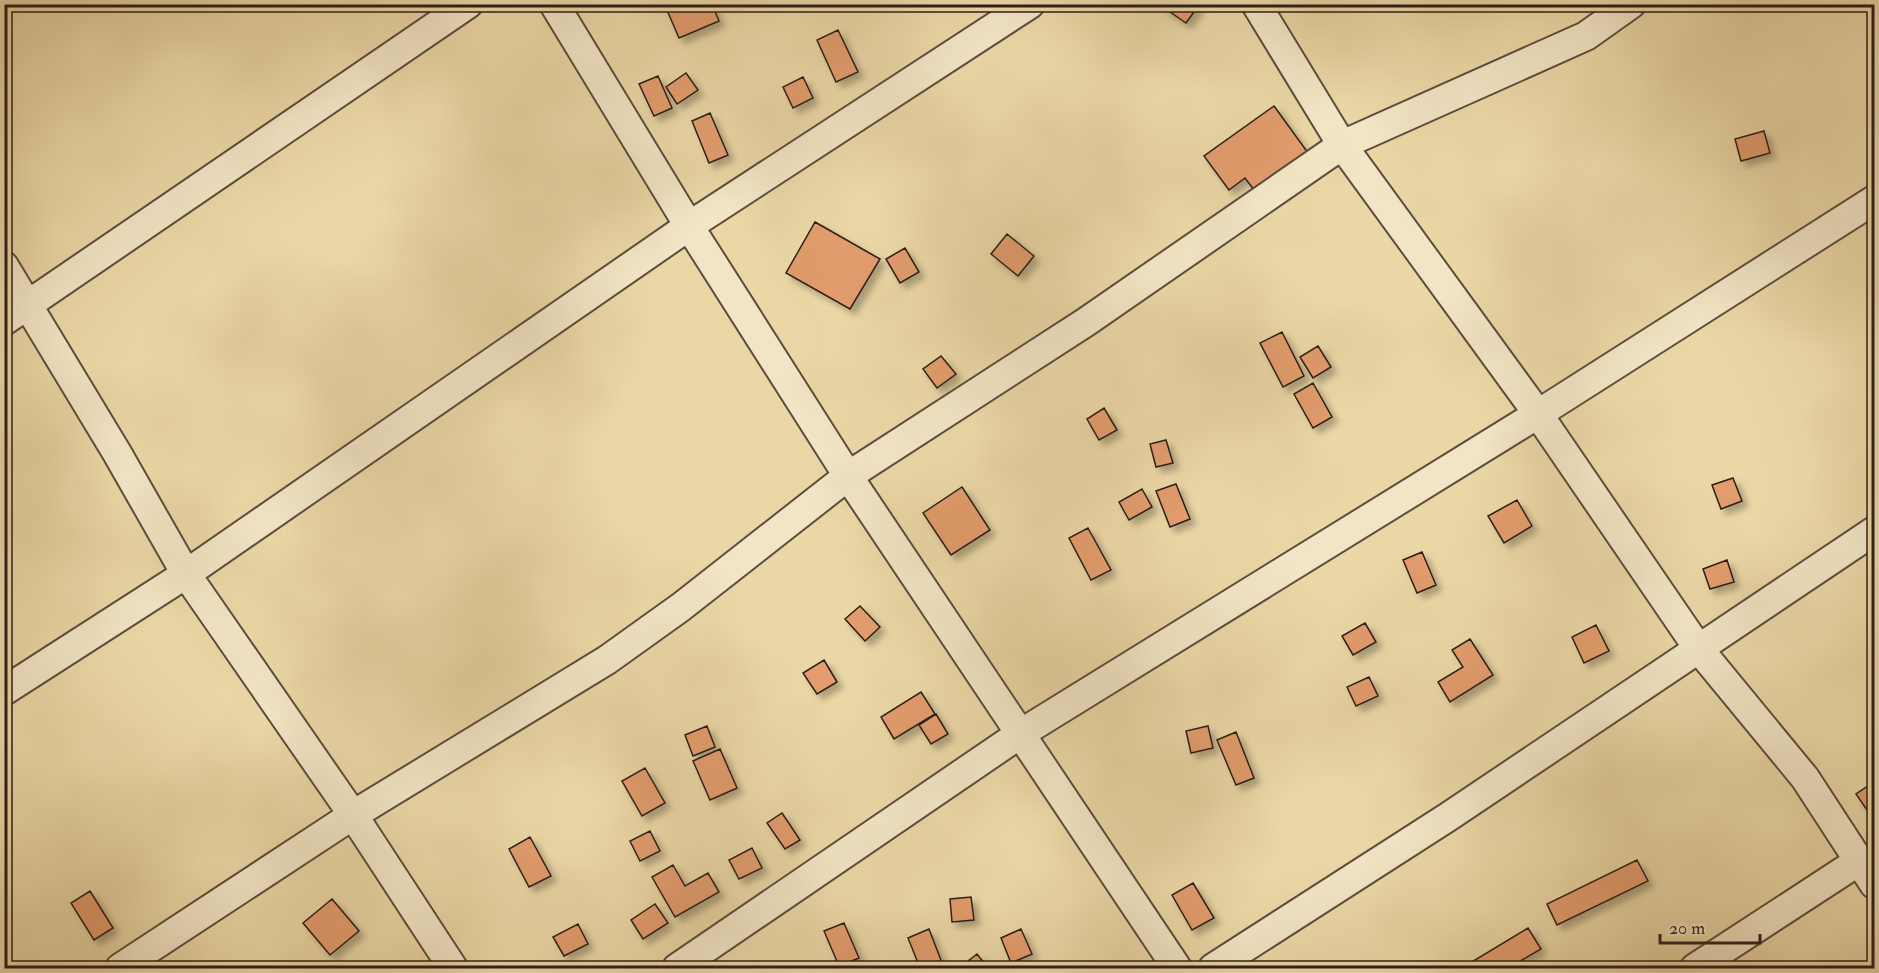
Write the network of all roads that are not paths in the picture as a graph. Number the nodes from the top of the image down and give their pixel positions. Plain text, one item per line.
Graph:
1 (468, 4) edge
2 (554, 4) edge
3 (1030, 4) edge
4 (1256, 4) edge
5 (1630, 4) edge
6 (1342, 145) junction
7 (1875, 200) edge
8 (688, 226) junction
9 (4, 266) edge
10 (29, 304) junction
11 (4, 321) edge
12 (1538, 414) junction
13 (848, 476) junction
14 (1875, 531) edge
15 (186, 574) junction
16 (1698, 648) junction
17 (4, 691) edge
18 (1020, 734) junction
19 (353, 815) junction
20 (1867, 872) edge
21 (120, 969) edge
22 (453, 969) edge
23 (677, 969) edge
24 (1177, 969) edge
25 (1213, 969) edge
26 (1695, 969) edge

1 - 10 street
2 - 8 street
3 - 8 street
4 - 6 street
5 - 6 street
6 - 12 street
6 - 13 street
7 - 12 street
8 - 13 street
8 - 15 street
9 - 10 street
10 - 11 street
10 - 15 street
12 - 16 street
12 - 18 street
13 - 18 street
13 - 19 street
14 - 16 street
15 - 17 street
15 - 19 street
16 - 20 street
16 - 25 street
18 - 23 street
18 - 24 street
19 - 21 street
19 - 22 street
20 - 26 street

